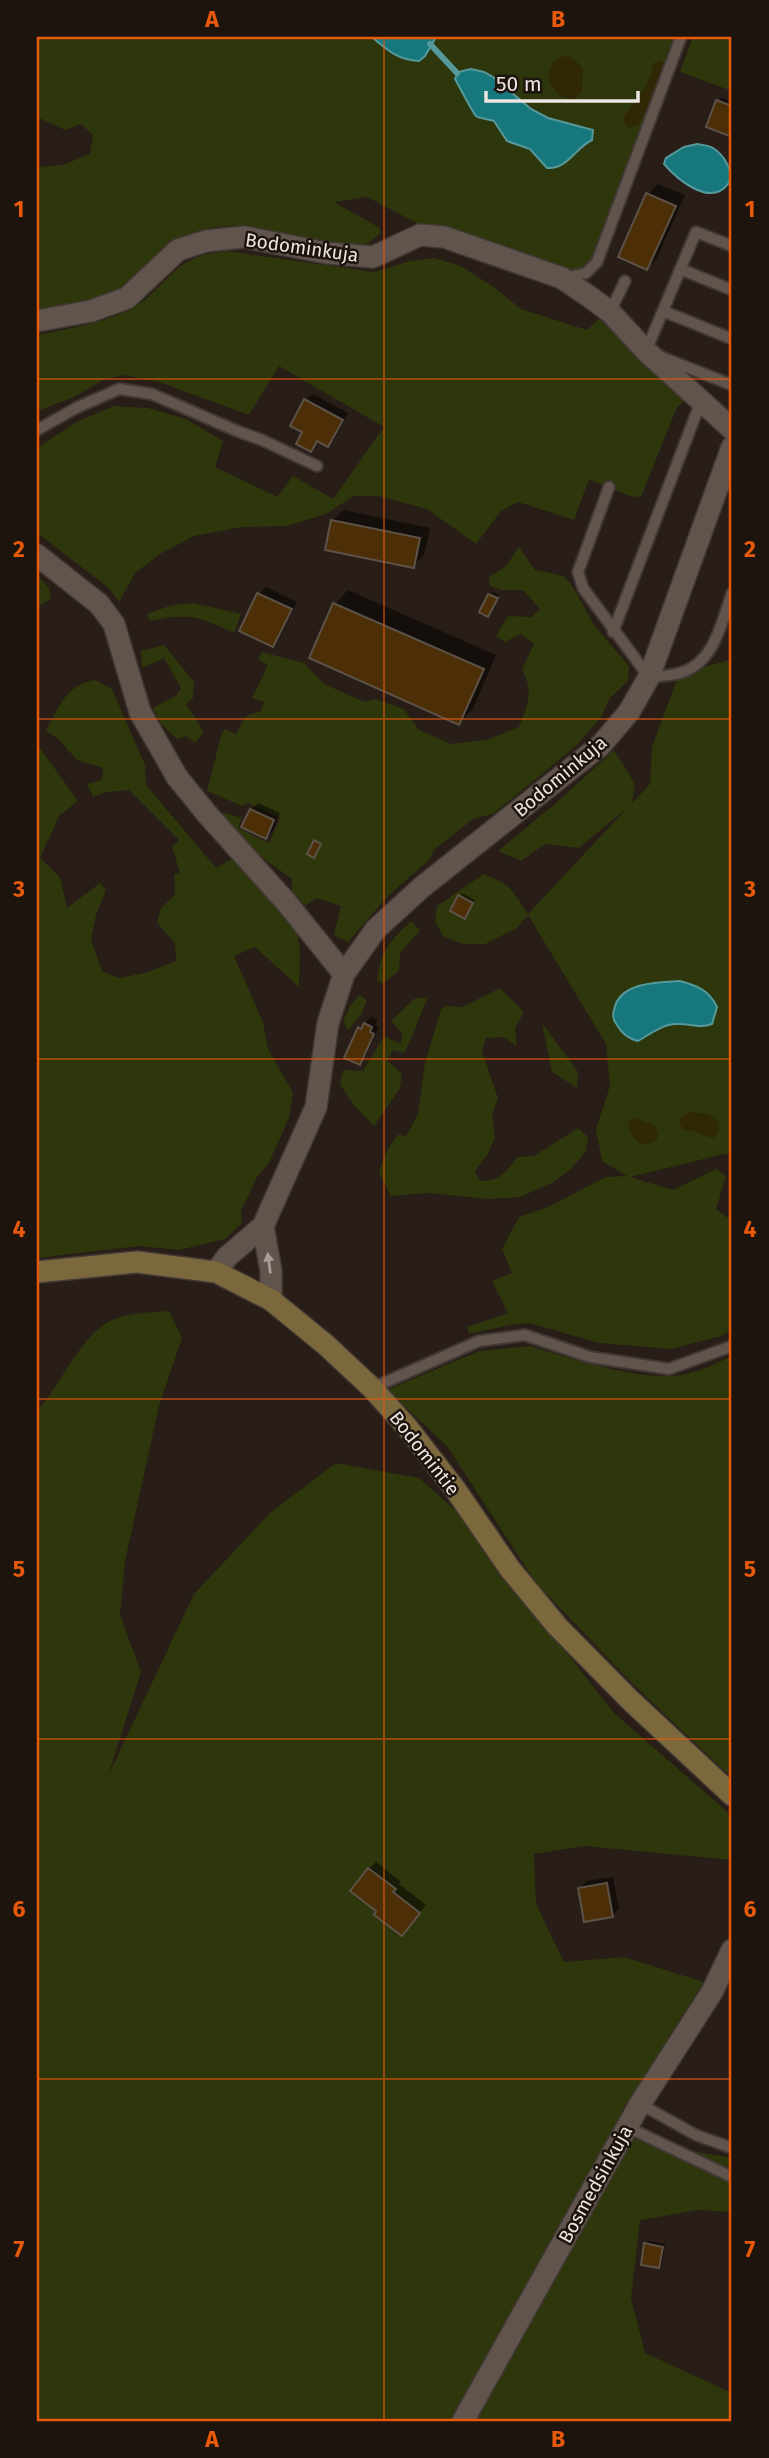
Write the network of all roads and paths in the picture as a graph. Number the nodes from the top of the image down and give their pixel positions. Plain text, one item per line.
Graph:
1 (681, 37) edge
2 (732, 246) edge
3 (680, 269) junction
4 (562, 278) junction
5 (625, 281) dead end
6 (732, 290) edge
7 (663, 311) junction
8 (610, 313) junction
9 (37, 321) edge
10 (732, 339) edge
11 (646, 351) junction
12 (732, 385) edge
13 (701, 401) junction
14 (732, 429) edge
15 (37, 430) edge
16 (732, 447) edge
17 (317, 466) dead end
18 (609, 487) dead end
19 (37, 555) edge
20 (732, 593) edge
21 (613, 632) junction
22 (649, 677) junction
23 (344, 974) junction
24 (263, 1226) junction
25 (37, 1272) edge
26 (216, 1272) junction
27 (271, 1300) junction
28 (732, 1346) edge
29 (372, 1388) junction
30 (732, 1795) edge
31 (732, 1950) edge
32 (640, 2104) junction
33 (627, 2127) junction
34 (732, 2148) edge
35 (732, 2176) edge
36 (463, 2421) edge

1 - 4 lane
2 - 3 lane
3 - 6 lane
3 - 7 lane
4 - 8 street, Bodominkuja
4 - 9 street, Bodominkuja
5 - 8 lane
7 - 10 lane
7 - 11 lane
8 - 11 street, Bodominkuja
11 - 12 lane
11 - 13 street, Bodominkuja
13 - 14 street, Bodominkuja
13 - 21 lane
15 - 17 lane
16 - 22 street, Bodominkuja
18 - 21 lane
19 - 23 street
20 - 22 lane
21 - 22 lane
22 - 23 street, Bodominkuja
23 - 24 street, Bodominkuja
24 - 26 street, Bodominkuja
27 -> 24 street
25 - 26 street, Bodomintie
26 - 27 street, Bodomintie
27 - 29 street, Bodomintie
28 - 29 lane
29 - 30 street, Bodomintie
31 - 32 street, Bosmedsinkuja
32 - 33 street, Bosmedsinkuja
32 - 34 lane
33 - 35 lane
33 - 36 street, Bosmedsinkuja

